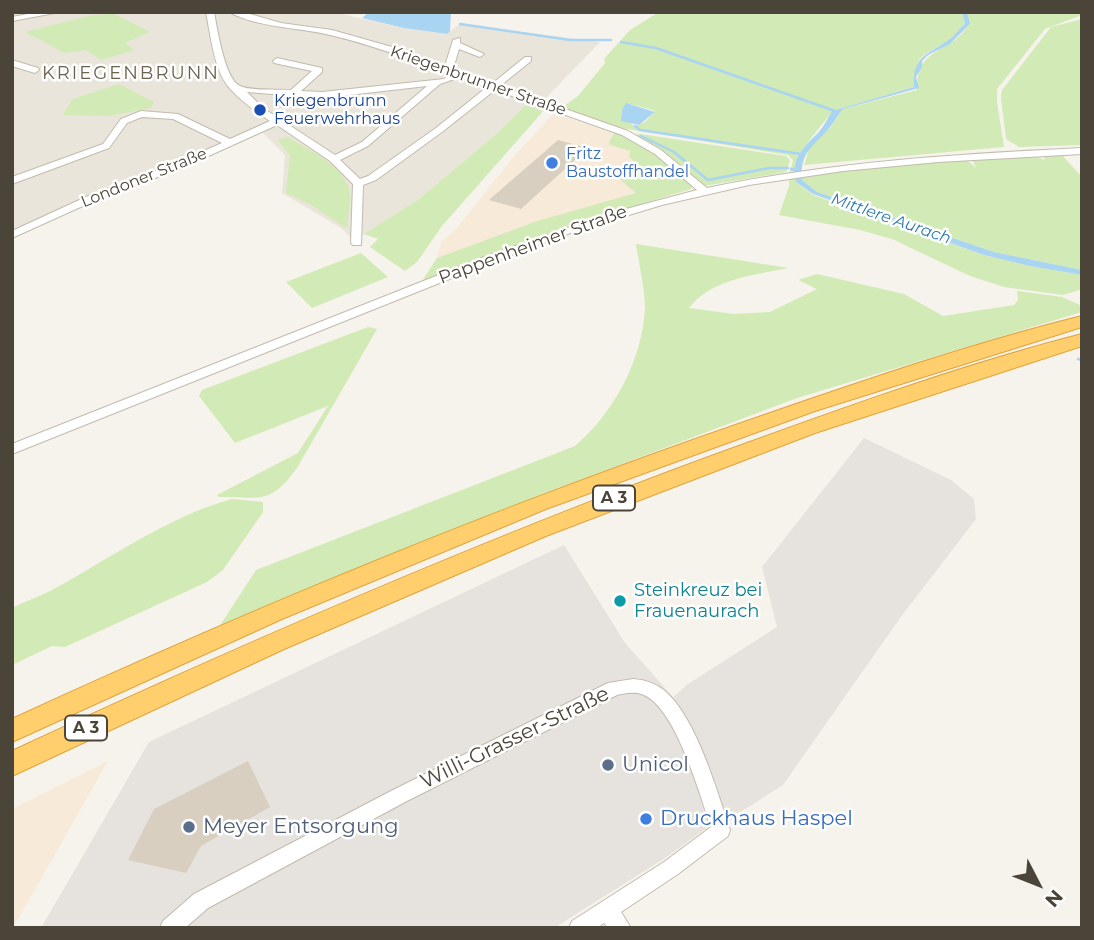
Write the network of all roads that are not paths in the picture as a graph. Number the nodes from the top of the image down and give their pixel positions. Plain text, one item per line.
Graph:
1 (210, 12) edge
2 (233, 12) edge
3 (51, 14) edge
4 (12, 19) edge
5 (12, 29) edge
6 (480, 54) dead end
7 (528, 59) dead end
8 (278, 61) dead end
9 (12, 63) edge
10 (35, 70) dead end
11 (453, 73) junction
12 (437, 82) junction
13 (495, 87) junction
14 (235, 89) junction
15 (292, 94) junction
16 (276, 122) junction
17 (230, 143) junction
18 (1082, 151) edge
19 (334, 159) junction
20 (12, 181) edge
21 (358, 183) junction
22 (704, 191) junction
23 (12, 235) edge
24 (357, 243) dead end
25 (1082, 321) edge
26 (1082, 340) edge
27 (12, 449) edge
28 (12, 731) edge
29 (12, 764) edge
30 (606, 910) junction
31 (170, 928) edge
32 (579, 928) edge
33 (621, 928) edge

1 - 14 street
2 - 11 street, Kriegenbrunner Straße
3 - 4 street
3 - 5 street
6 - 11 street
7 - 13 street
8 - 15 street
9 - 10 street
11 - 12 street
11 - 13 street, Kriegenbrunner Straße
12 - 15 street
12 - 19 street
13 - 21 street
13 - 22 street, Kriegenbrunner Straße
14 - 15 street
14 - 16 street
16 - 17 street, Londoner Straße
16 - 19 street
17 - 20 street
17 - 23 street, Londoner Straße
18 - 22 street, Pappenheimer Straße
19 - 21 street
21 - 24 street
22 - 27 street, Pappenheimer Straße
25 - 28 highway, A 3
26 - 29 highway, A 3
30 - 31 street, Willi-Grasser-Straße
30 - 32 street, Willi-Grasser-Straße
30 - 33 street

